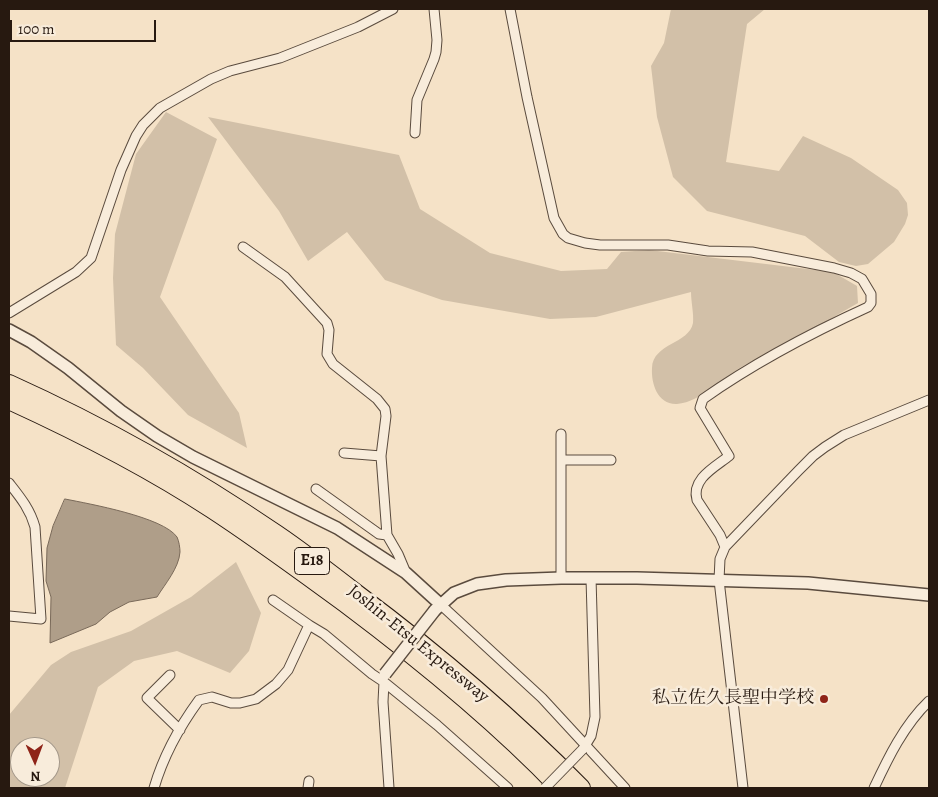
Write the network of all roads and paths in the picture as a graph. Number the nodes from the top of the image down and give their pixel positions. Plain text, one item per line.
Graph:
1 (393, 9) edge
2 (434, 9) edge
3 (510, 9) edge
4 (415, 133) dead end
5 (242, 247) dead end
6 (9, 313) edge
7 (9, 330) edge
8 (9, 384) edge
9 (9, 400) edge
10 (929, 400) edge
11 (561, 434) dead end
12 (344, 453) dead end
13 (381, 456) junction
14 (561, 460) junction
15 (611, 460) dead end
16 (9, 483) edge
17 (316, 489) dead end
18 (387, 535) junction
19 (724, 547) junction
20 (406, 573) junction
21 (562, 578) junction
22 (591, 578) junction
23 (719, 580) junction
24 (929, 595) edge
25 (273, 600) dead end
26 (437, 607) junction
27 (9, 616) edge
28 (309, 625) junction
29 (170, 675) dead end
30 (384, 678) junction
31 (929, 702) edge
32 (180, 730) junction
33 (584, 747) junction
34 (154, 788) edge
35 (389, 788) edge
36 (508, 788) edge
37 (545, 788) edge
38 (560, 788) edge
39 (581, 788) edge
40 (625, 788) edge
41 (743, 788) edge
42 (874, 788) edge

1 - 6 street
2 - 4 street
3 - 19 street
5 - 13 street
7 - 20 street
8 - 39 highway, Joshin-Etsu Expressway / E18
9 - 38 highway, Joshin-Etsu Expressway / E18
10 - 19 street
11 - 14 street
12 - 13 street
13 - 18 street
14 - 15 street
14 - 21 street
16 - 27 street
17 - 18 street
18 - 20 street
19 - 23 street
20 - 26 street
21 - 22 street
21 - 26 street
22 - 23 street
22 - 33 street
23 - 24 street
23 - 41 street
25 - 28 street
26 - 30 street, bridge
26 - 33 street
28 - 30 street
28 - 32 street
29 - 32 street
30 - 35 street
30 - 36 street
31 - 42 street
32 - 34 street
33 - 37 street, bridge
33 - 40 street

